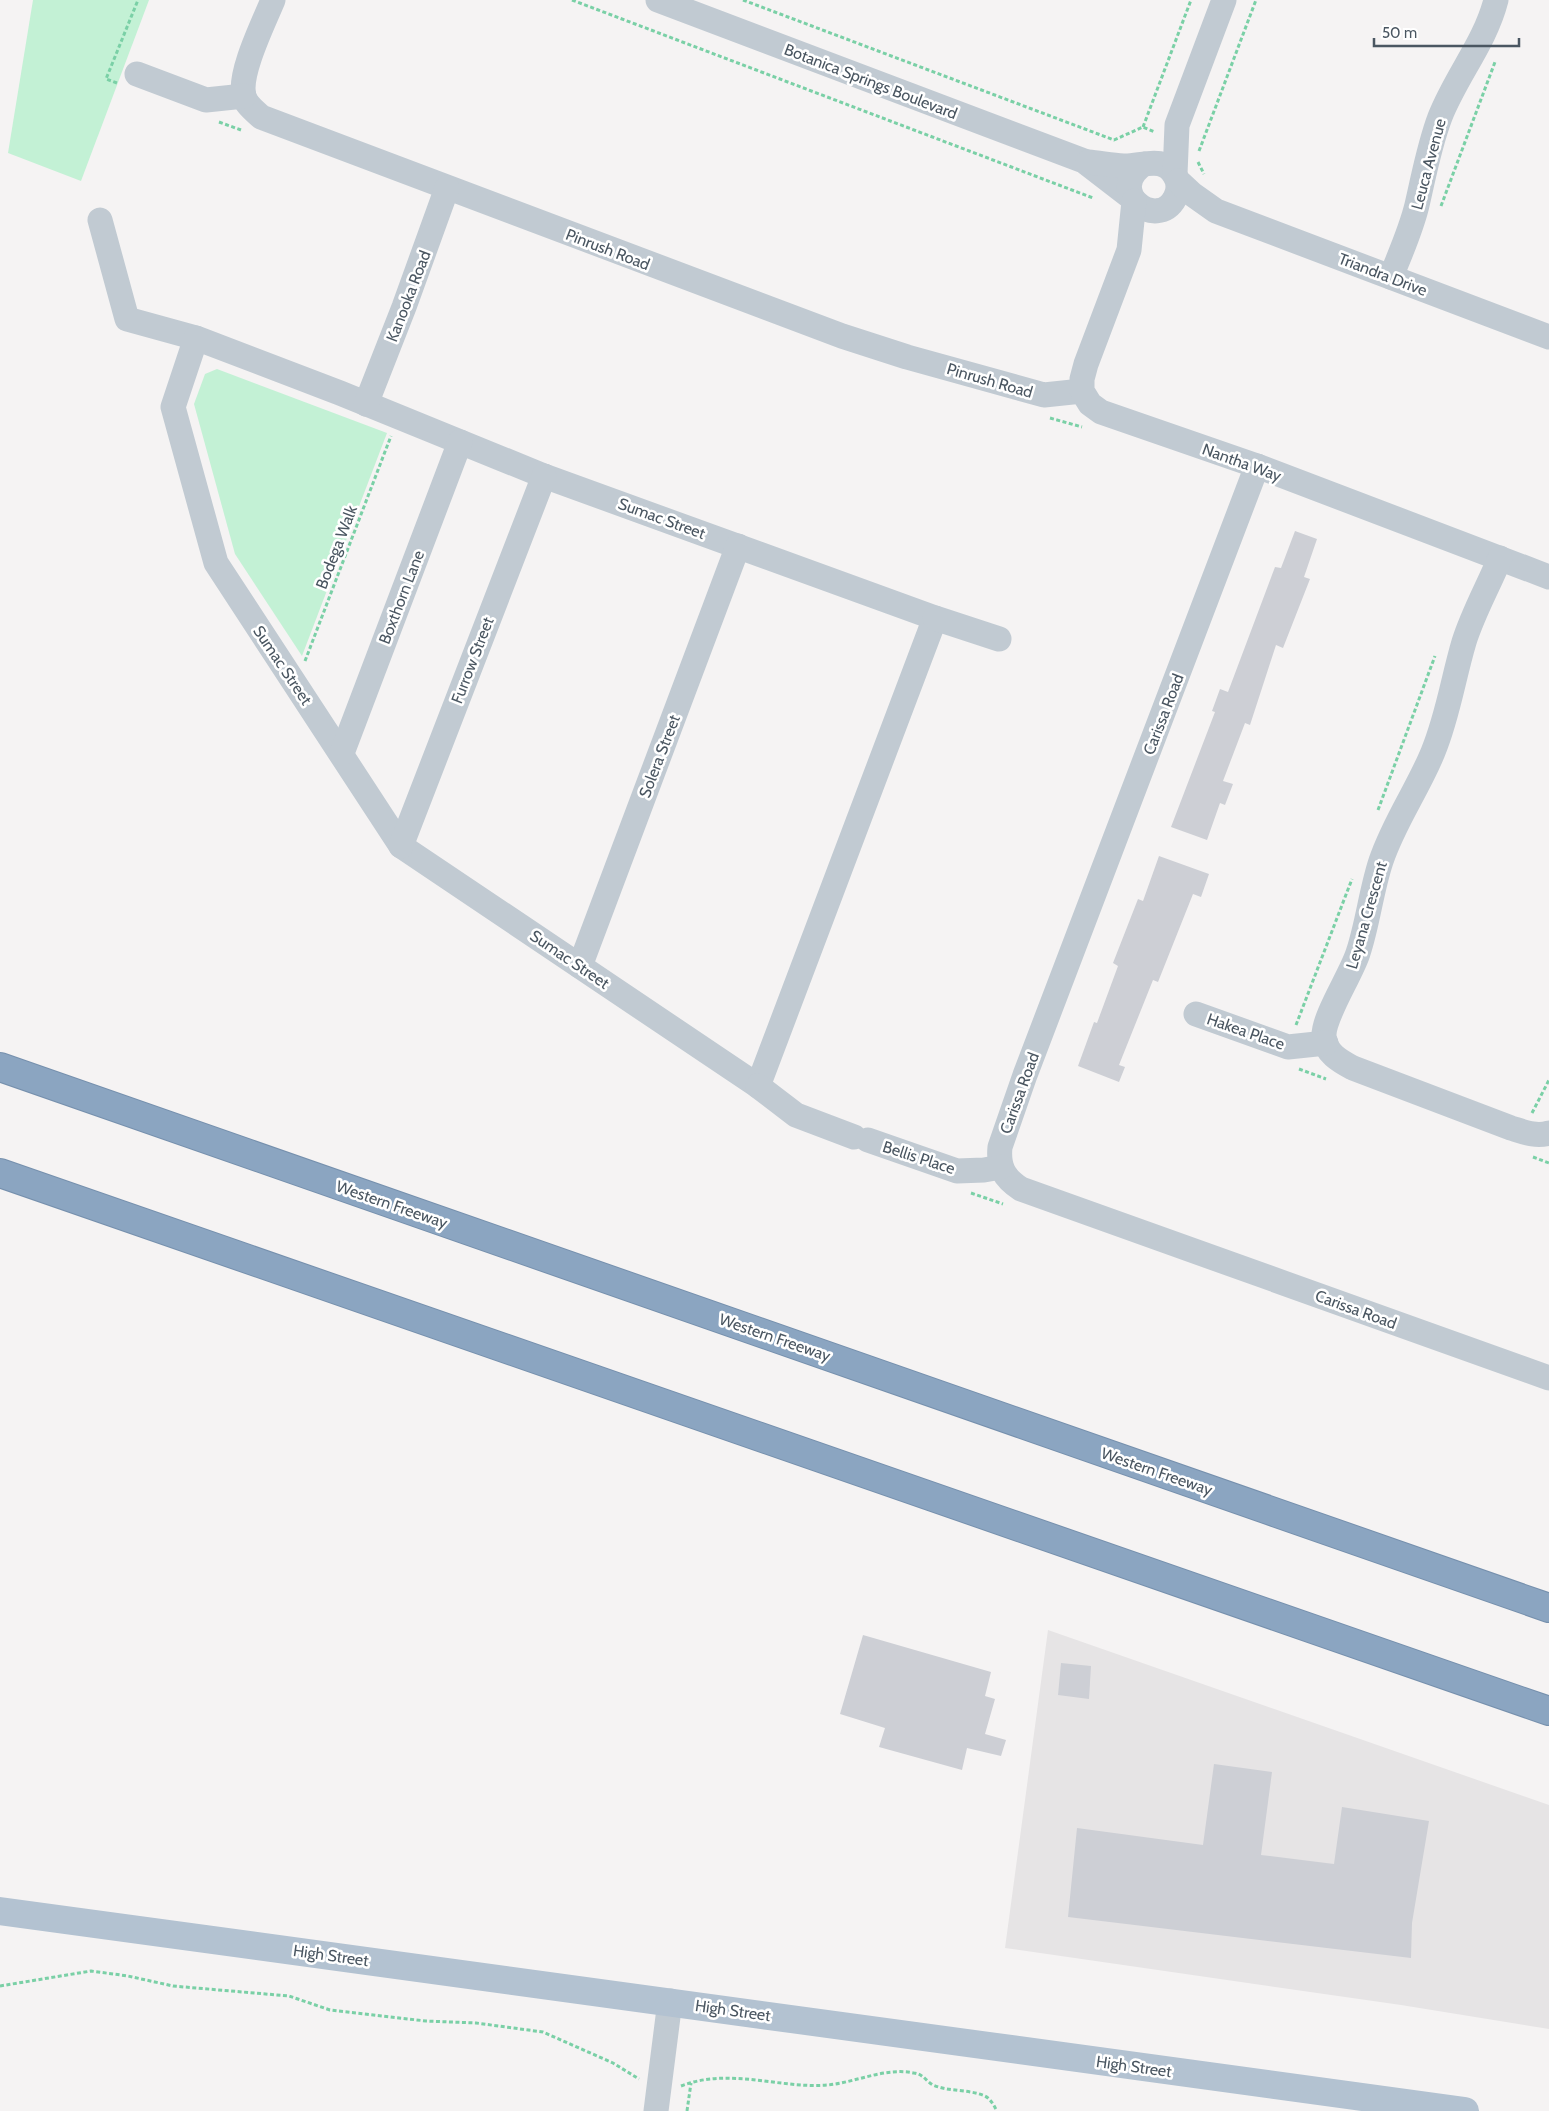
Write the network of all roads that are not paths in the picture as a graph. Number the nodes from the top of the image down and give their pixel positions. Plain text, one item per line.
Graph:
1 (273, 0) edge
2 (658, 0) edge
3 (1224, 0) edge
4 (1496, 0) edge
5 (129, 79) road end
6 (244, 96) junction
7 (1177, 125) junction
8 (1084, 161) junction
9 (1146, 164) junction
10 (1176, 177) junction
11 (447, 188) junction
12 (1133, 199) junction
13 (1164, 208) junction
14 (1216, 211) junction
15 (100, 220) dead end
16 (1129, 250) junction
17 (1391, 277) junction
18 (1549, 337) edge
19 (196, 338) junction
20 (1082, 391) junction
21 (366, 404) junction
22 (460, 442) junction
23 (1257, 466) junction
24 (544, 476) junction
25 (738, 546) junction
26 (1500, 558) junction
27 (1549, 577) edge
28 (935, 618) junction
29 (999, 639) dead end
30 (342, 753) junction
31 (401, 846) junction
32 (580, 966) junction
33 (1196, 1014) dead end
34 (1326, 1043) junction
35 (0, 1067) edge
36 (758, 1086) junction
37 (1549, 1132) edge
38 (861, 1138) joint
39 (1000, 1167) junction
40 (0, 1173) edge
41 (1549, 1378) edge
42 (1549, 1608) edge
43 (1549, 1711) edge
44 (0, 1911) edge
45 (670, 2001) junction
46 (656, 2111) edge
47 (1465, 2111) edge

1 - 6 street
2 - 8 street, Botanica Springs Boulevard
3 - 7 street
4 - 17 street, Leuca Avenue
5 - 6 street
6 - 11 street, Pinrush Road
7 - 9 street
7 - 10 street
8 - 9 street, Botanica Springs Boulevard
8 - 12 street, Botanica Springs Boulevard
9 - 10 street
9 - 12 street
10 - 13 street
10 - 14 street, Triandra Drive
11 - 20 street, Pinrush Road
11 - 21 street, Kanooka Road
12 - 13 street
12 - 16 street
13 - 14 street, Triandra Drive
13 - 16 street
14 - 17 street, Triandra Drive
15 - 19 street
16 - 20 street
17 - 18 street, Triandra Drive
19 - 21 street, Sumac Street
19 - 30 street, Sumac Street
20 - 23 street, Nantha Way
21 - 22 street, Sumac Street
22 - 24 street, Sumac Street
22 - 30 street, Boxthorn Lane
23 - 26 street, Nantha Way
23 - 39 street, Carissa Road
24 - 25 street, Sumac Street
24 - 31 street, Furrow Street
25 - 28 street, Sumac Street
25 - 32 street, Solera Street
26 - 27 street, Nantha Way
26 - 34 street, Leyana Crescent
28 - 29 street, Sumac Street
28 - 36 street
30 - 31 street, Sumac Street
31 - 32 street, Sumac Street
32 - 36 street, Sumac Street
33 - 34 street, Hakea Place
34 - 37 street
35 - 42 highway, Western Freeway
36 - 38 street, Sumac Street
38 - 39 street, Bellis Place
39 - 41 street, Carissa Road
40 - 43 highway
44 - 45 main road, High Street
45 - 46 street
45 - 47 main road, High Street

